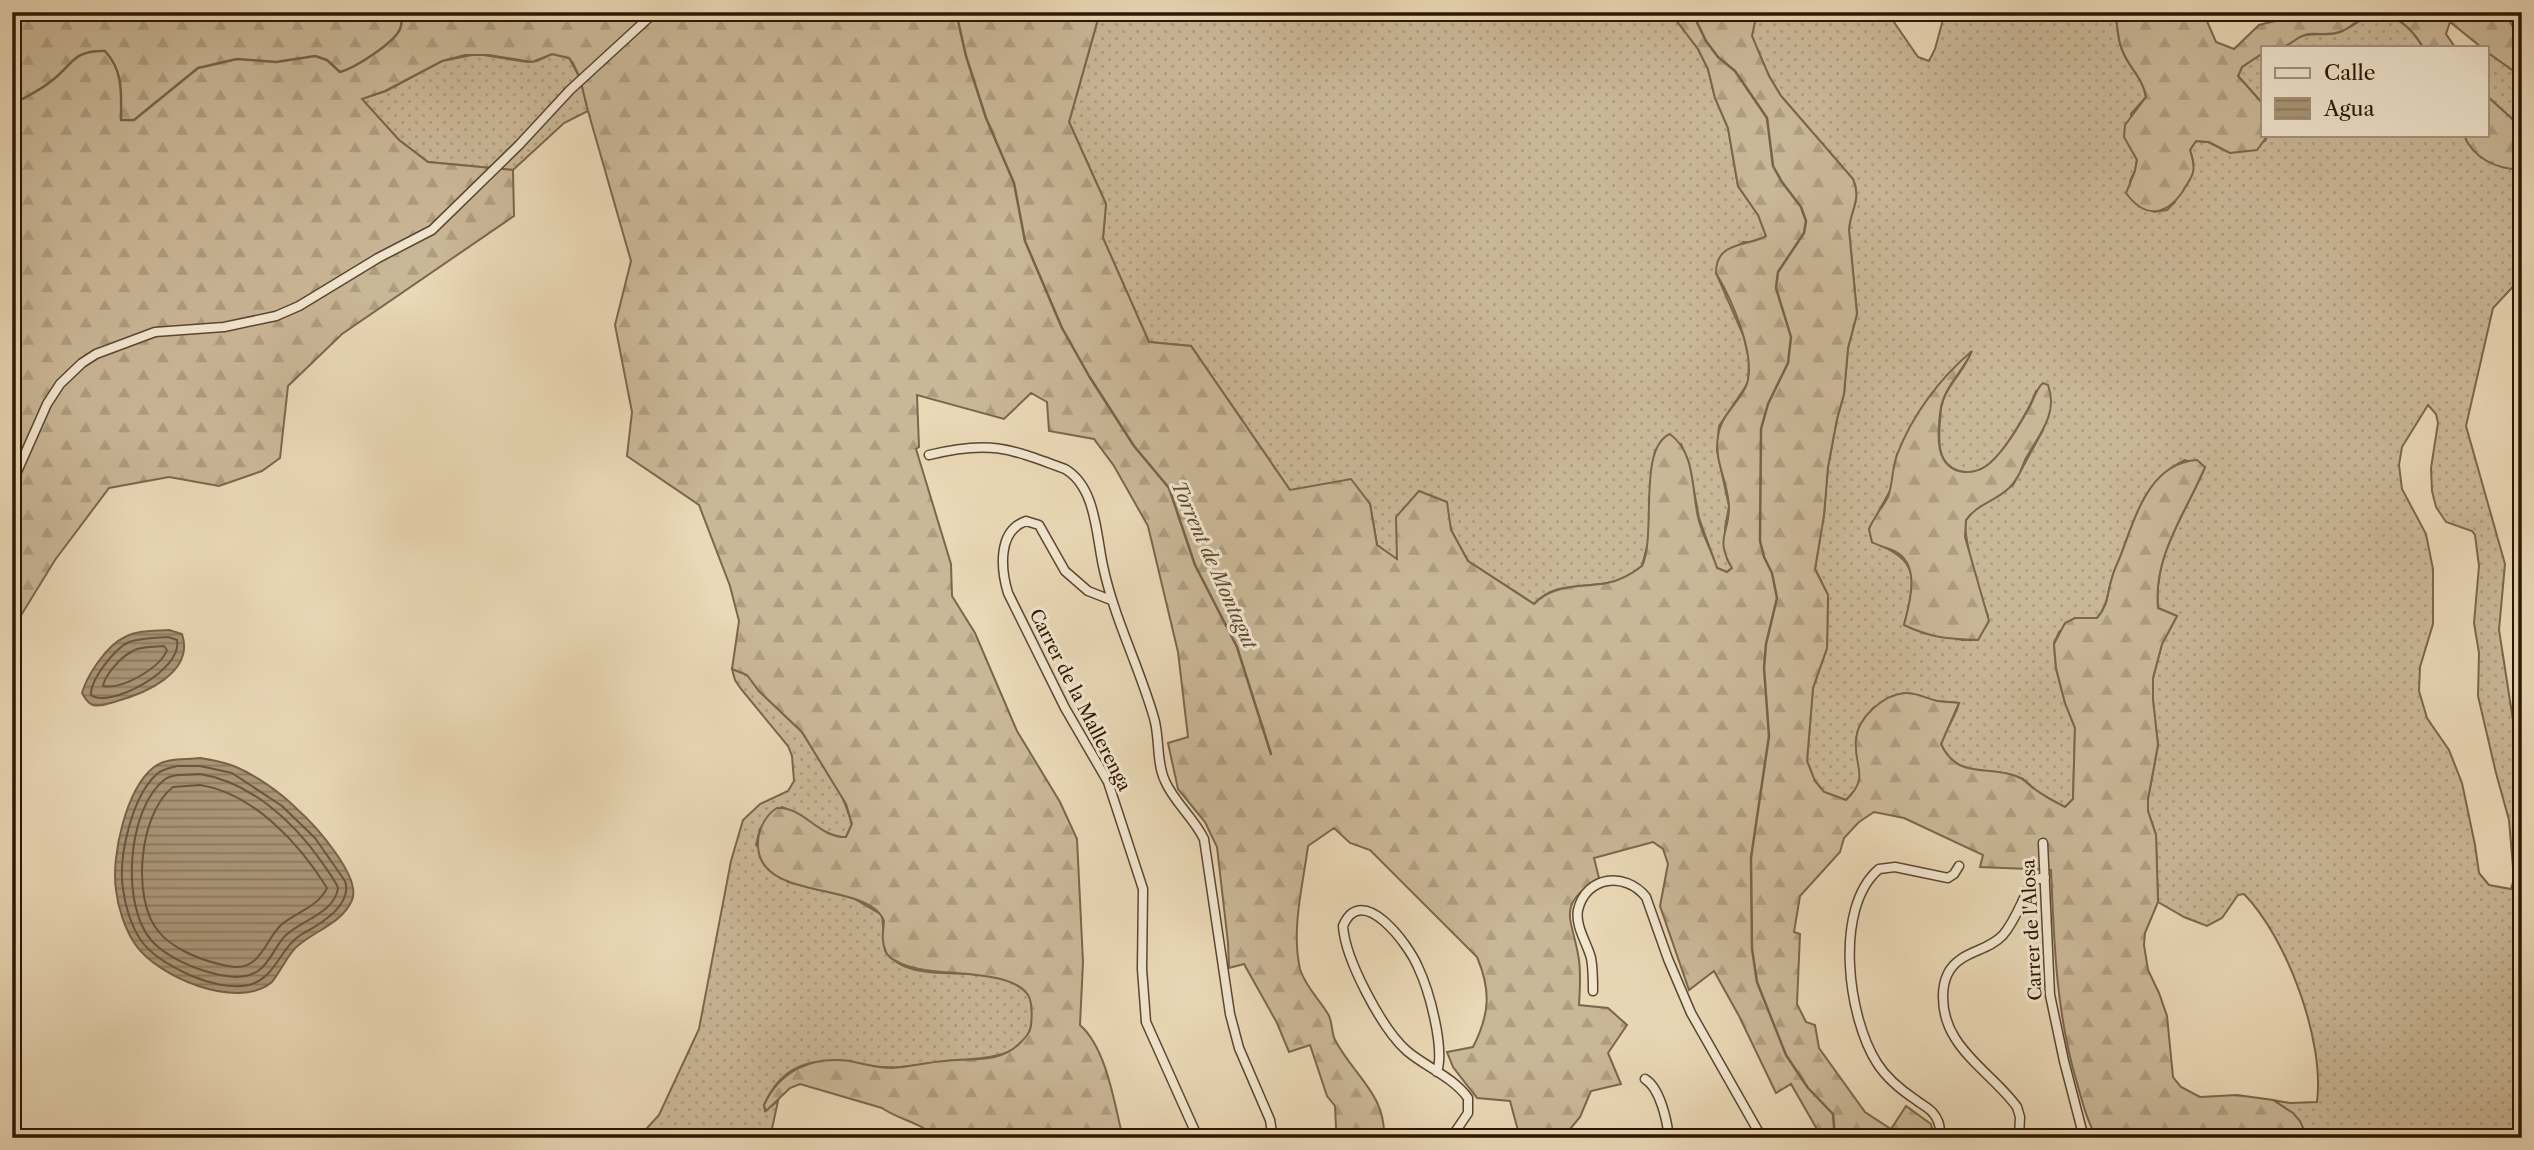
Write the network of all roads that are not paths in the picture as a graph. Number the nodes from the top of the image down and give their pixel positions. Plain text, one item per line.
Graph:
1 (655, 12) edge
2 (929, 455) dead end
3 (12, 483) edge
4 (1111, 600) junction
5 (2043, 843) dead end
6 (1959, 866) dead end
7 (2045, 877) junction
8 (1593, 991) dead end
9 (1437, 1072) junction
10 (1645, 1079) dead end
11 (1198, 1138) edge
12 (1273, 1138) edge
13 (1451, 1138) edge
14 (1668, 1138) edge
15 (1762, 1138) edge
16 (1939, 1138) edge
17 (2019, 1138) edge
18 (2084, 1138) edge

1 - 3 street
2 - 4 street
4 - 11 street, Carrer de la Mallerenga
4 - 12 street
5 - 7 street, Carrer de l'Alosa
6 - 16 street
7 - 17 street
7 - 18 street, Carrer de l'Alosa
8 - 15 street
9 - 9 street
9 - 13 street
10 - 14 street

